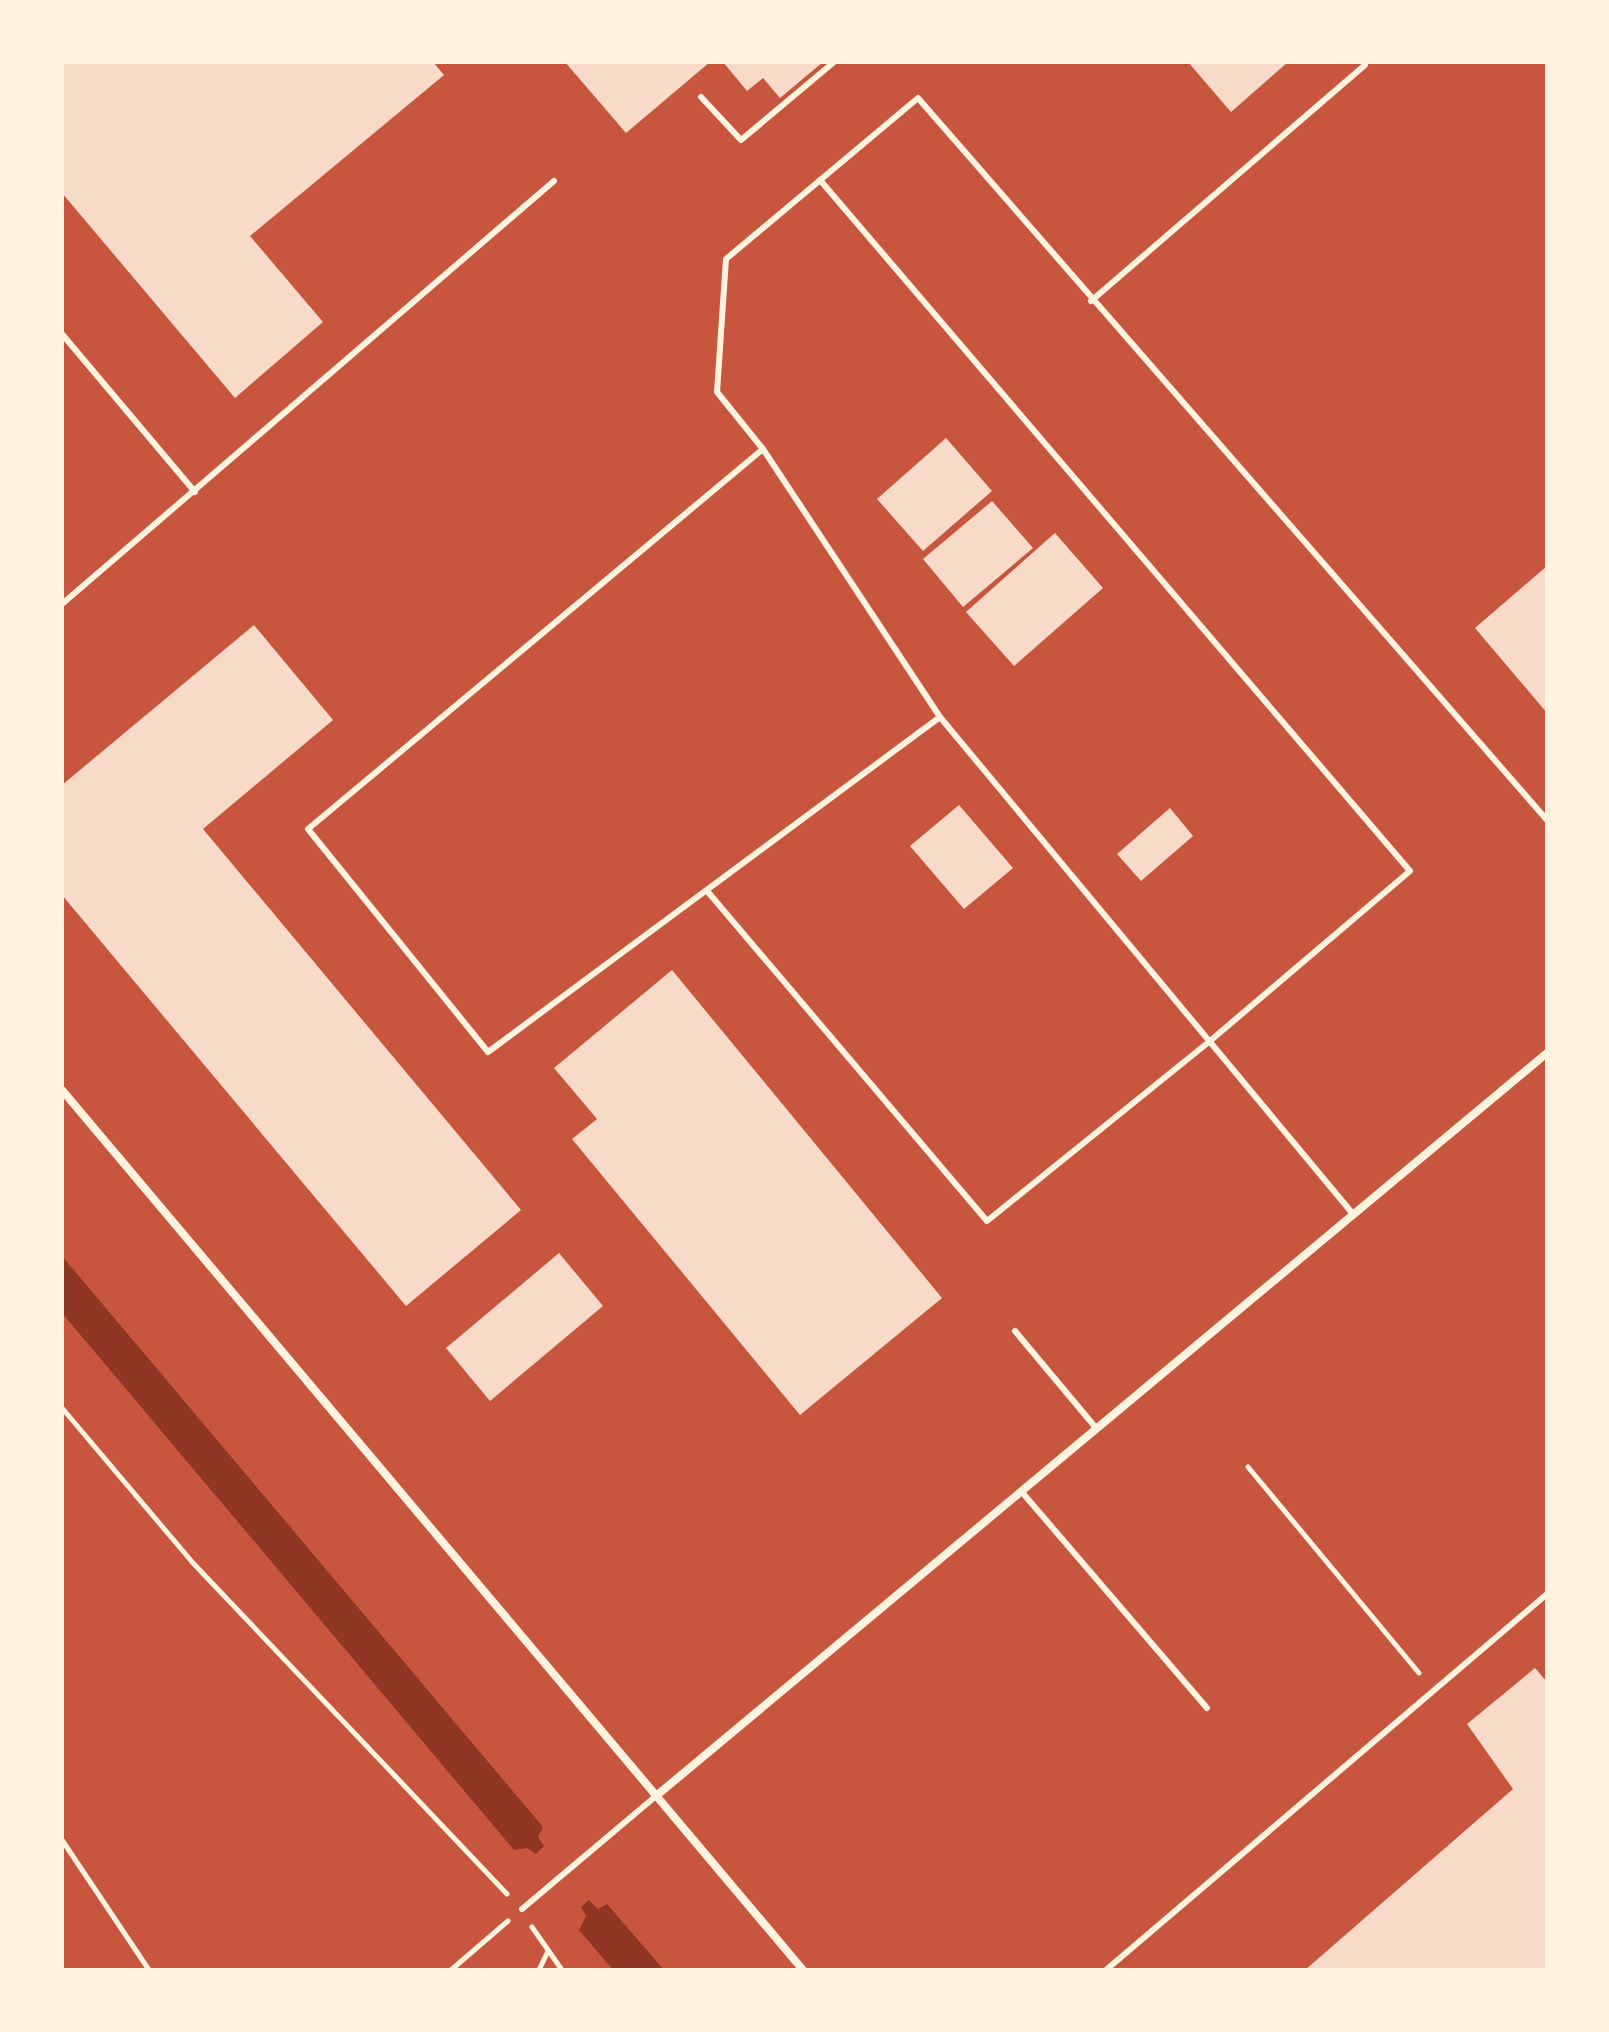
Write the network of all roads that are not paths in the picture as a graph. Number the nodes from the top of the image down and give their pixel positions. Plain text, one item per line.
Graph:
1 (834, 62) edge
2 (1365, 65) dead end
3 (701, 97) dead end
4 (820, 180) junction
5 (554, 181) dead end
6 (1091, 301) junction
7 (62, 334) edge
8 (763, 449) junction
9 (195, 492) junction
10 (62, 604) edge
11 (940, 717) junction
12 (1547, 820) edge
13 (708, 892) junction
14 (1210, 1041) junction
15 (1547, 1053) edge
16 (62, 1090) edge
17 (1353, 1214) junction
18 (1015, 1331) dead end
19 (1096, 1428) junction
20 (1021, 1491) junction
21 (1547, 1594) edge
22 (1207, 1708) dead end
23 (656, 1796) junction
24 (522, 1909) road end
25 (803, 1970) edge
26 (1106, 1970) edge

1 - 3 lane
2 - 6 lane
4 - 6 lane
4 - 8 lane
4 - 14 lane
5 - 9 lane
6 - 12 lane
7 - 9 lane
8 - 11 lane
8 - 13 lane
9 - 10 lane
11 - 13 lane
11 - 14 lane
13 - 14 lane
14 - 17 lane
15 - 17 street
16 - 23 street
17 - 19 street
18 - 19 lane
19 - 20 street
20 - 22 lane
20 - 23 street
21 - 26 lane
23 - 24 lane
23 - 25 street

